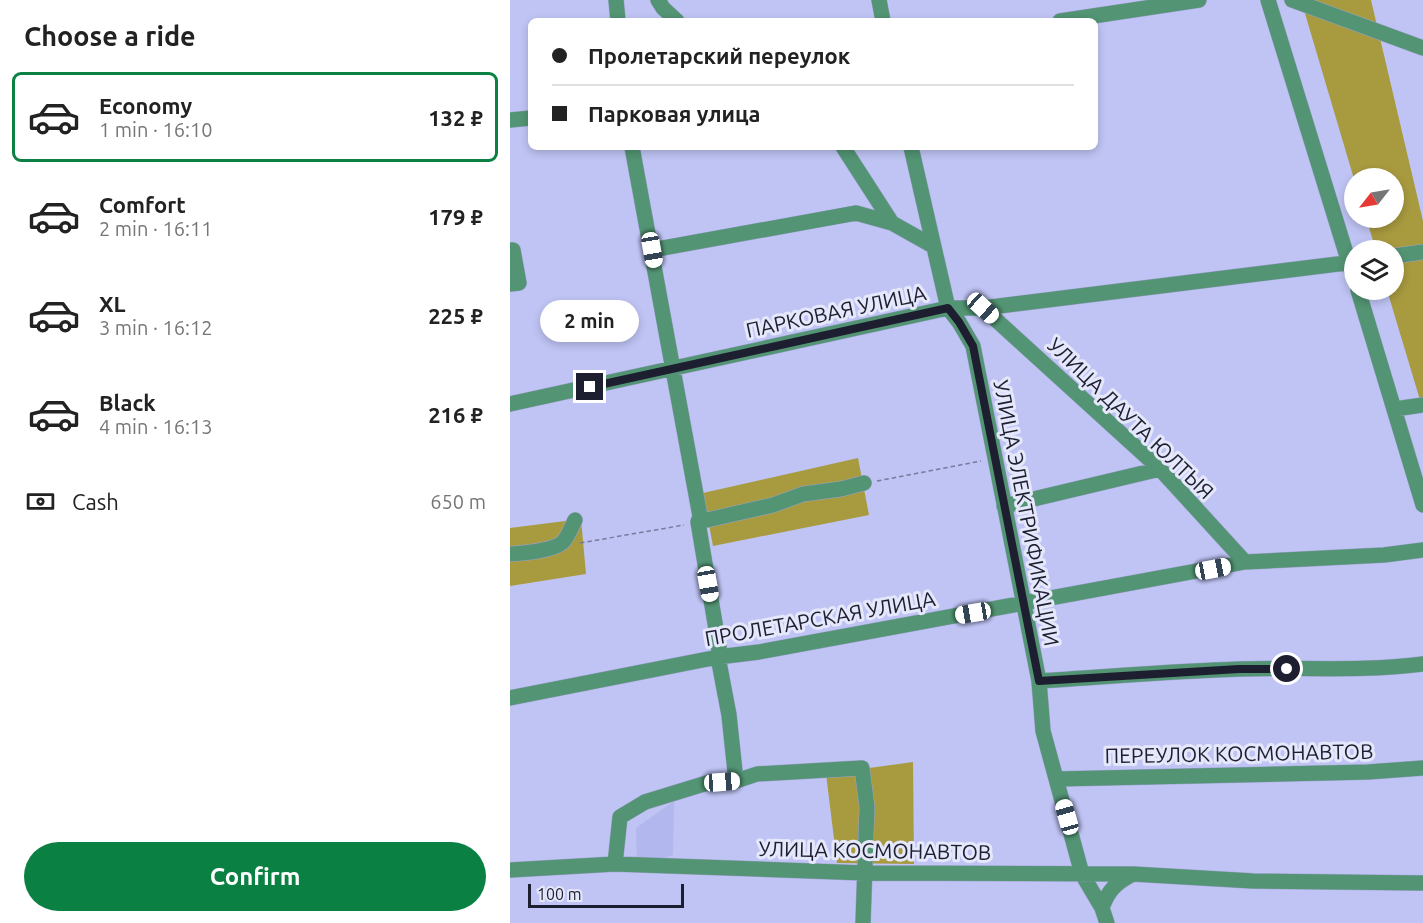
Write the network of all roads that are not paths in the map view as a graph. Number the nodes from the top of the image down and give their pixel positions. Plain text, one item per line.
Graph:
1 (616, 0) edge
2 (658, 0) edge
3 (879, 0) edge
4 (1199, 0) edge
5 (1268, 0) edge
6 (1292, 0) edge
7 (618, 18) edge
8 (674, 18) edge
9 (882, 18) edge
10 (1080, 18) edge
11 (1423, 48) edge
12 (528, 118) edge
13 (510, 120) edge
14 (633, 150) edge
15 (845, 150) edge
16 (912, 150) edge
17 (892, 223) junction
18 (1345, 240) edge
19 (933, 246) junction
20 (510, 250) edge
21 (652, 250) junction
22 (1423, 252) edge
23 (1404, 255) edge
24 (1344, 263) edge
25 (510, 284) edge
26 (1361, 300) edge
27 (948, 308) junction
28 (983, 308) junction
29 (673, 369) junction
30 (510, 405) edge
31 (1423, 405) edge
32 (1395, 410) junction
33 (1160, 469) junction
34 (864, 483) road end
35 (1423, 505) edge
36 (1004, 506) junction
37 (575, 520) dead end
38 (698, 522) junction
39 (1423, 550) edge
40 (510, 554) edge
41 (1245, 562) junction
42 (1025, 603) junction
43 (718, 657) junction
44 (1423, 664) edge
45 (1039, 681) junction
46 (510, 698) edge
47 (1423, 768) edge
48 (1057, 779) junction
49 (736, 781) junction
50 (615, 864) junction
51 (510, 870) edge
52 (865, 873) junction
53 (1082, 874) junction
54 (1133, 874) junction
55 (1423, 883) edge
56 (1102, 908) junction
57 (862, 923) edge
58 (1107, 923) edge

1 - 7 street
2 - 8 street
3 - 9 street
4 - 10 street
5 - 18 street
6 - 11 street
12 - 13 street
14 - 21 street
15 - 17 street
16 - 19 street, УЛИЦА ЭЛЕКТРИФИКАЦИИ
17 - 19 street
17 - 21 street
19 - 27 street, УЛИЦА ЭЛЕКТРИФИКАЦИИ
20 - 25 street
21 - 29 street
22 - 23 street
24 - 28 street, ПАРКОВАЯ УЛИЦА
26 - 32 street
27 - 28 street, ПАРКОВАЯ УЛИЦА
27 - 29 street, ПАРКОВАЯ УЛИЦА
27 - 36 street, УЛИЦА ЭЛЕКТРИФИКАЦИИ
28 - 33 street, УЛИЦА ДАУТА ЮЛТЫЯ
29 - 30 street, ПАРКОВАЯ УЛИЦА
29 - 38 street
31 - 32 street
32 - 35 street
33 - 36 street
33 - 41 street, УЛИЦА ДАУТА ЮЛТЫЯ
34 - 38 street
36 - 42 street, УЛИЦА ЭЛЕКТРИФИКАЦИИ
37 - 40 street
38 - 43 street
39 - 41 street, ПРОЛЕТАРСКАЯ УЛИЦА
41 - 42 street, ПРОЛЕТАРСКАЯ УЛИЦА
42 - 43 street, ПРОЛЕТАРСКАЯ УЛИЦА
42 - 45 street, УЛИЦА ЭЛЕКТРИФИКАЦИИ
43 - 46 street, ПРОЛЕТАРСКАЯ УЛИЦА
43 - 49 street
44 - 45 street
45 - 48 street, УЛИЦА ЭЛЕКТРИФИКАЦИИ
47 - 48 street, ПЕРЕУЛОК КОСМОНАВТОВ
48 - 53 street, УЛИЦА ЭЛЕКТРИФИКАЦИИ
49 - 50 street
49 - 52 street
50 - 51 street, УЛИЦА КОСМОНАВТОВ
50 - 52 street, УЛИЦА КОСМОНАВТОВ
52 - 53 street, УЛИЦА КОСМОНАВТОВ
52 - 57 street
53 - 54 street, УЛИЦА КОСМОНАВТОВ
53 - 56 street, УЛИЦА ЭЛЕКТРИФИКАЦИИ
54 - 55 street, УЛИЦА КОСМОНАВТОВ
54 - 56 street
56 - 58 street, УЛИЦА ЭЛЕКТРИФИКАЦИИ

